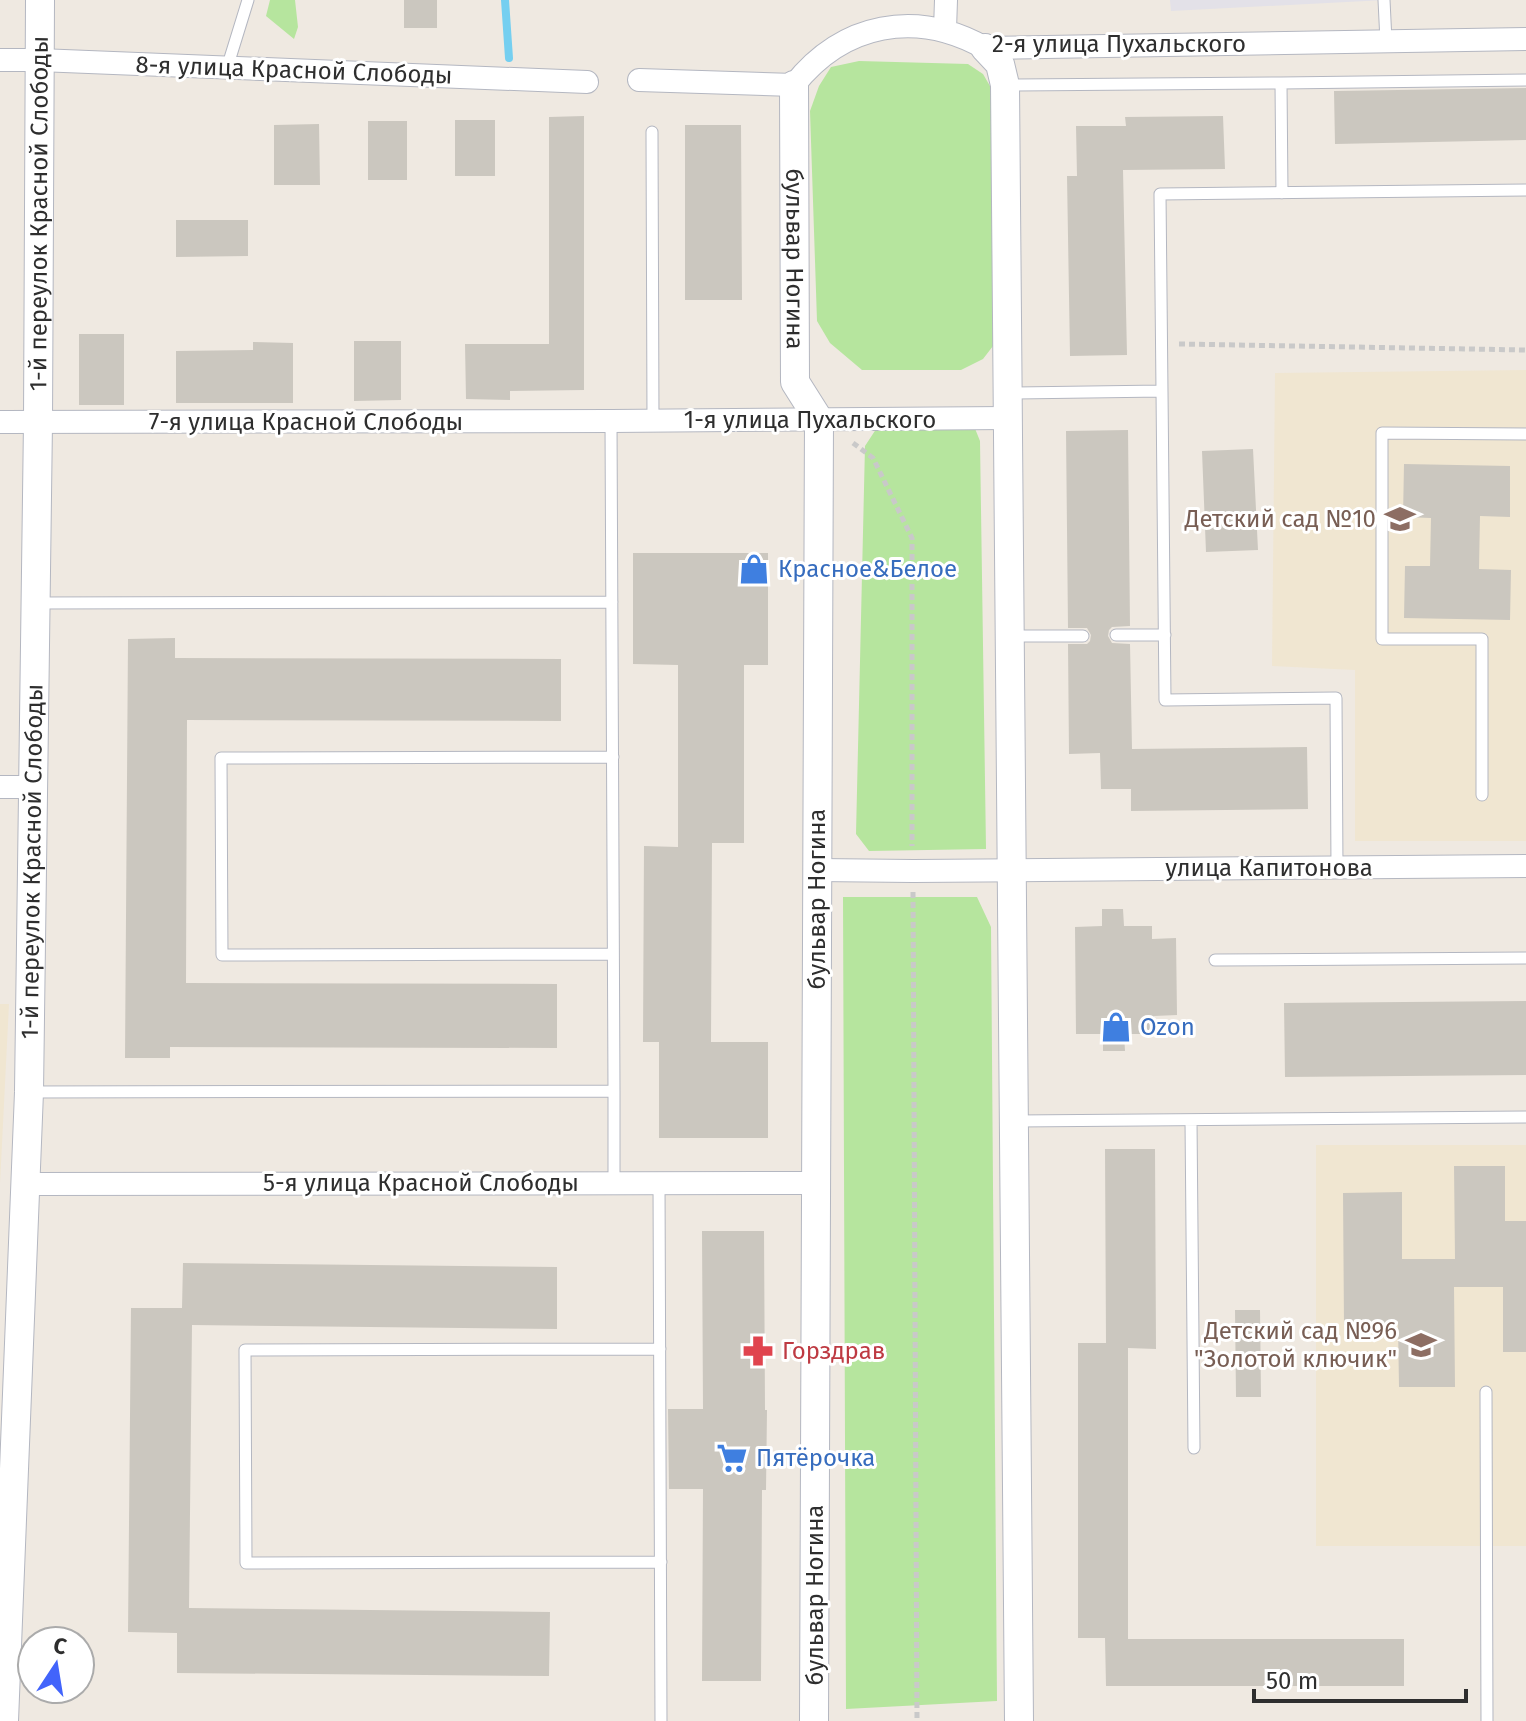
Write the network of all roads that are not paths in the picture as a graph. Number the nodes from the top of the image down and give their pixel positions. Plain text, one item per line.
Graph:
1 (40, 0) edge
2 (248, 0) edge
3 (946, 0) edge
4 (1384, 0) edge
5 (945, 30) junction
6 (1526, 39) edge
7 (1386, 41) junction
8 (985, 48) junction
9 (0, 60) edge
10 (39, 60) junction
11 (227, 68) junction
12 (639, 80) dead end
13 (1526, 80) edge
14 (587, 82) dead end
15 (1281, 83) junction
16 (794, 85) junction
17 (1005, 85) junction
18 (652, 132) dead end
19 (1526, 190) edge
20 (1282, 193) junction
21 (1162, 391) junction
22 (1008, 406) junction
23 (819, 420) junction
24 (611, 421) junction
25 (653, 421) junction
26 (0, 422) edge
27 (38, 422) junction
28 (1526, 434) edge
29 (612, 602) junction
30 (36, 603) junction
31 (1116, 635) dead end
32 (1165, 635) junction
33 (1010, 636) junction
34 (1083, 636) dead end
35 (613, 757) junction
36 (0, 787) edge
37 (34, 787) junction
38 (1482, 795) dead end
39 (1526, 866) edge
40 (1337, 868) junction
41 (817, 870) junction
42 (1012, 870) junction
43 (613, 954) junction
44 (1526, 958) edge
45 (1215, 960) dead end
46 (614, 1091) junction
47 (29, 1092) junction
48 (1526, 1117) edge
49 (1191, 1120) junction
50 (1014, 1121) junction
51 (659, 1182) junction
52 (614, 1183) junction
53 (816, 1183) junction
54 (26, 1184) junction
55 (660, 1349) junction
56 (1486, 1392) dead end
57 (1194, 1448) dead end
58 (661, 1562) junction
59 (4, 1721) edge
60 (661, 1721) edge
61 (814, 1721) edge
62 (1019, 1721) edge
63 (1487, 1721) edge

1 - 10 street, 1-й переулок Красной Слободы
2 - 11 lane
3 - 5 street
4 - 7 lane
5 - 8 street, 2-я улица Пухальского
5 - 16 street, 2-я улица Пухальского
6 - 7 street, 2-я улица Пухальского
7 - 8 street, 2-я улица Пухальского
8 - 17 street
9 - 10 street, 8-я улица Красной Слободы
10 - 11 street, 8-я улица Красной Слободы
10 - 27 street, 1-й переулок Красной Слободы
11 - 14 street, 8-я улица Красной Слободы
12 - 16 street
13 - 15 lane
15 - 17 lane
15 - 20 lane
16 - 23 street, бульвар Ногина
17 - 22 street
18 - 25 lane
19 - 20 lane
20 - 21 lane
21 - 22 lane
21 - 32 lane
22 - 23 street, 1-я улица Пухальского
22 - 33 street
23 - 25 street, 1-я улица Пухальского
23 - 41 street, бульвар Ногина
24 - 25 street, 1-я улица Пухальского
24 - 27 street, 7-я улица Красной Слободы
24 - 29 lane
26 - 27 street, 7-я улица Красной Слободы
27 - 30 street, 1-й переулок Красной Слободы
28 - 38 lane
29 - 30 lane
29 - 35 lane
30 - 37 street, 1-й переулок Красной Слободы
31 - 32 lane
32 - 40 lane
33 - 34 lane
33 - 42 street
35 - 43 lane
35 - 43 lane
36 - 37 street
37 - 47 street, 1-й переулок Красной Слободы
39 - 40 street, улица Капитонова
40 - 42 street, улица Капитонова
41 - 42 street, улица Капитонова
41 - 53 street, бульвар Ногина
42 - 50 street
43 - 46 lane
44 - 45 lane
46 - 47 lane
46 - 52 lane
47 - 54 street, 1-й переулок Красной Слободы
48 - 49 lane
49 - 50 lane
49 - 57 lane
50 - 62 street
51 - 52 street, 5-я улица Красной Слободы
51 - 53 street, 5-я улица Красной Слободы
51 - 55 lane
52 - 54 street, 5-я улица Красной Слободы
53 - 61 street, бульвар Ногина
54 - 59 street, 1-й переулок Красной Слободы
55 - 58 lane
55 - 58 lane
56 - 63 lane
58 - 60 lane

